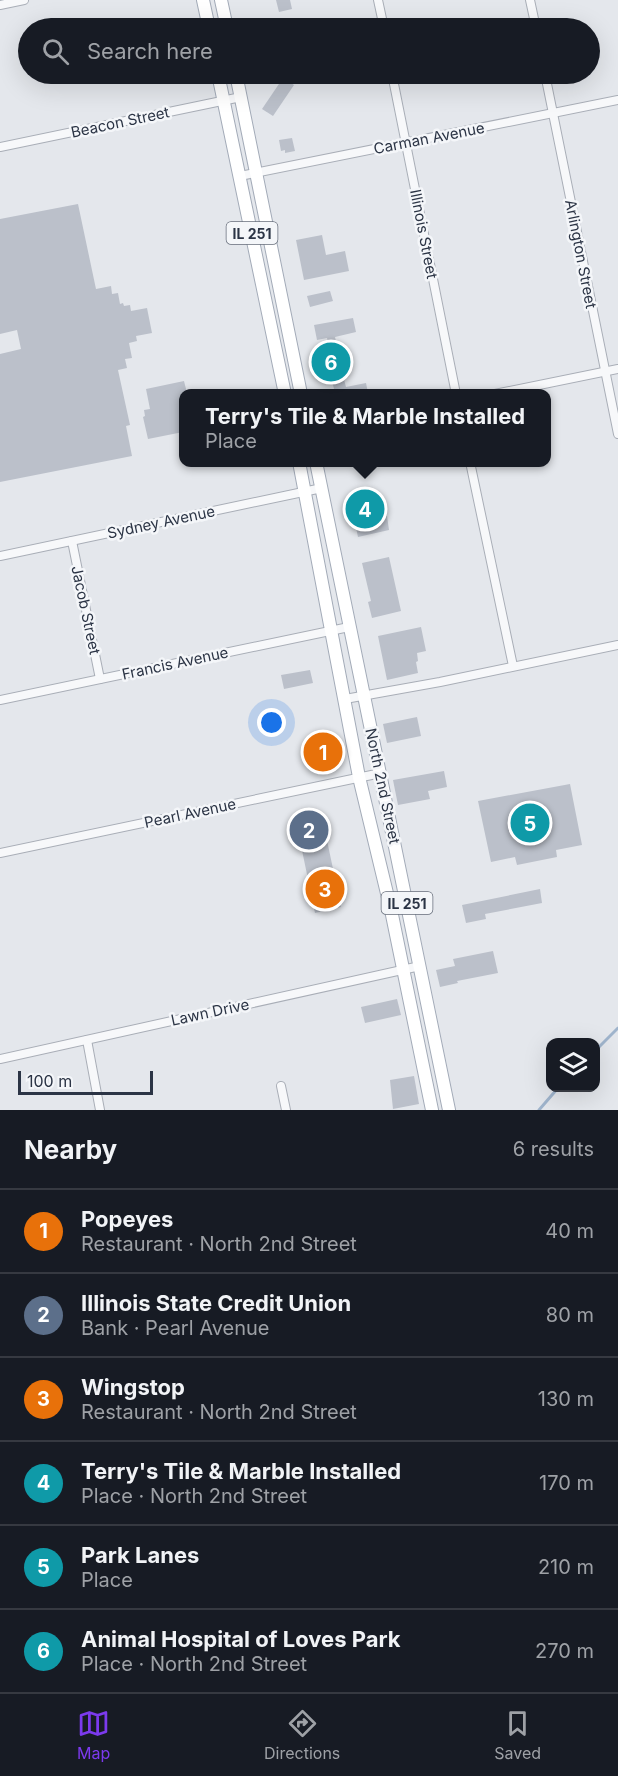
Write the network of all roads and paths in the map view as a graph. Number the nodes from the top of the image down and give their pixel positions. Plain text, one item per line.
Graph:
1 (24, 0) edge
2 (203, 0) edge
3 (221, 0) edge
4 (378, 0) edge
5 (530, 0) edge
6 (0, 5) edge
7 (207, 18) edge
8 (225, 18) edge
9 (382, 18) edge
10 (534, 18) edge
11 (220, 84) edge
12 (238, 84) edge
13 (394, 84) edge
14 (547, 84) edge
15 (241, 97) junction
16 (618, 100) edge
17 (224, 101) junction
18 (553, 113) junction
19 (406, 142) junction
20 (0, 147) edge
21 (256, 173) junction
22 (240, 176) junction
23 (618, 369) edge
24 (605, 372) junction
25 (284, 389) edge
26 (300, 389) edge
27 (455, 389) edge
28 (516, 389) edge
29 (618, 434) edge
30 (300, 467) edge
31 (317, 467) edge
32 (472, 467) edge
33 (322, 488) junction
34 (305, 492) junction
35 (72, 541) junction
36 (0, 555) edge
37 (349, 627) junction
38 (332, 631) junction
39 (618, 645) edge
40 (513, 666) junction
41 (100, 679) junction
42 (365, 696) junction
43 (345, 699) junction
44 (0, 700) edge
45 (381, 773) junction
46 (360, 777) junction
47 (0, 853) edge
48 (420, 966) junction
49 (403, 970) junction
50 (87, 1040) junction
51 (0, 1059) edge
52 (281, 1086) dead end
53 (100, 1110) edge
54 (286, 1110) edge
55 (432, 1110) edge
56 (449, 1110) edge

1 - 6 street
2 - 7 main road
3 - 8 main road
4 - 9 street
5 - 10 street
11 - 17 main road, IL 251
12 - 15 main road, IL 251
13 - 19 street, Illinois Street
14 - 18 street, Arlington Street
15 - 17 street, Beacon Street
15 - 21 main road, IL 251
16 - 18 street, Carman Avenue
17 - 20 street, Beacon Street
17 - 22 main road, IL 251
18 - 19 street, Carman Avenue
18 - 24 street, Arlington Street
19 - 21 street, Carman Avenue
19 - 27 street, Illinois Street
21 - 22 street, Carman Avenue
21 - 26 main road, IL 251
22 - 25 main road, IL 251
23 - 24 street
24 - 28 street
24 - 29 street, Arlington Street
30 - 34 main road, North 2nd Street / IL 251
31 - 33 main road, North 2nd Street / IL 251
32 - 40 street
33 - 34 street, Sydney Avenue
33 - 37 main road, North 2nd Street / IL 251
34 - 35 street, Sydney Avenue
34 - 38 main road, North 2nd Street / IL 251
35 - 36 street, Sydney Avenue
35 - 41 street, Jacob Street
37 - 38 street, Francis Avenue
37 - 42 main road, North 2nd Street / IL 251
38 - 41 street, Francis Avenue
38 - 43 main road, North 2nd Street / IL 251
39 - 40 street
40 - 42 street
41 - 44 street, Francis Avenue
42 - 43 street
42 - 45 main road, North 2nd Street / IL 251
43 - 46 main road, North 2nd Street / IL 251
45 - 46 street, Pearl Avenue
45 - 48 main road, North 2nd Street / IL 251
46 - 47 street, Pearl Avenue
46 - 49 main road, North 2nd Street / IL 251
48 - 49 street, Lawn Drive
48 - 56 main road, North 2nd Street / IL 251
49 - 50 street, Lawn Drive
49 - 55 main road, North 2nd Street / IL 251
50 - 51 street, Lawn Drive
50 - 53 street
52 - 54 street

